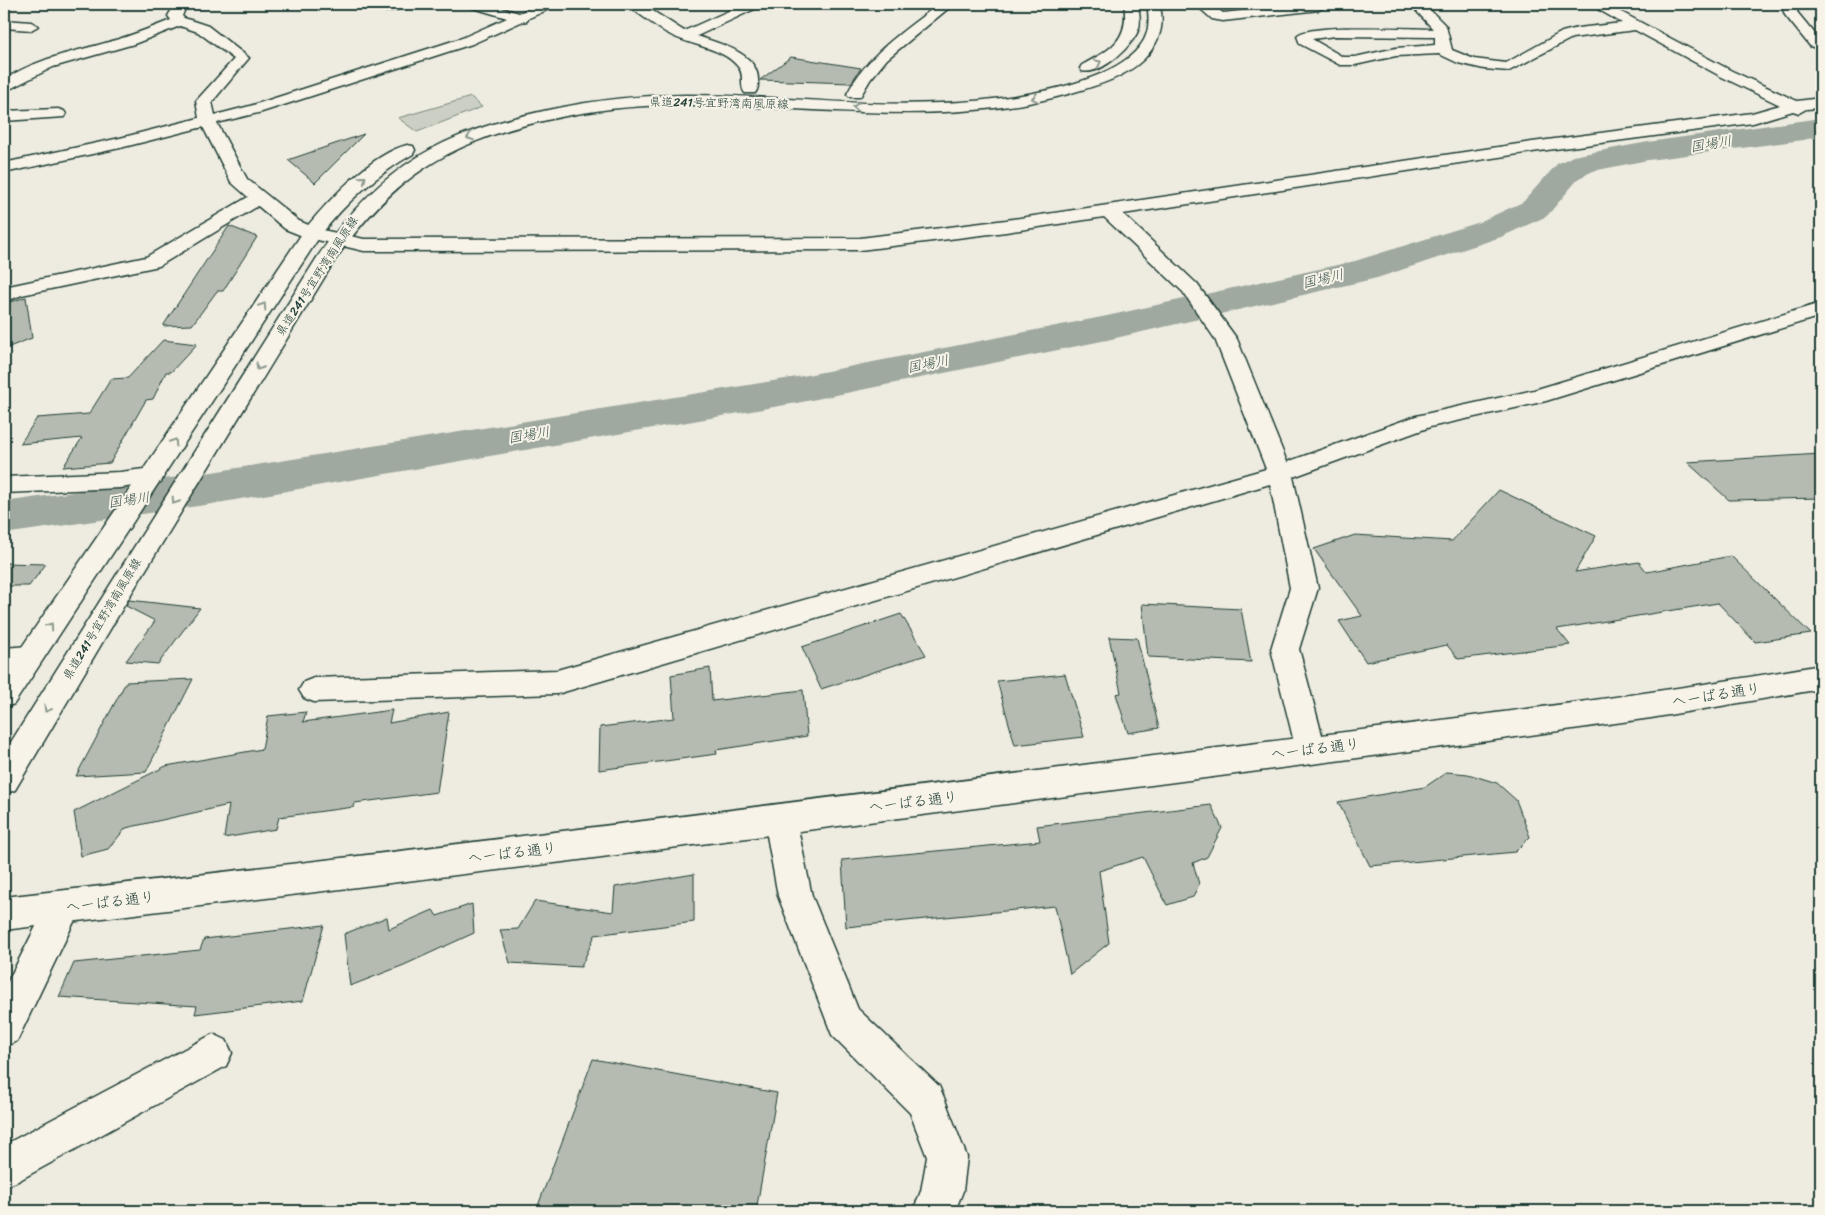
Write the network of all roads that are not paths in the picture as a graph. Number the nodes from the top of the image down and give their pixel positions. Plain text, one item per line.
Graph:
1 (182, 4) edge
2 (372, 4) edge
3 (407, 4) edge
4 (475, 4) edge
5 (549, 4) edge
6 (636, 4) edge
7 (754, 4) edge
8 (940, 4) edge
9 (1131, 4) edge
10 (1153, 4) edge
11 (1202, 4) edge
12 (1417, 4) edge
13 (1596, 4) edge
14 (1795, 4) edge
15 (1319, 6) dead end
16 (522, 18) junction
17 (179, 21) junction
18 (4, 24) edge
19 (31, 26) dead end
20 (1638, 26) junction
21 (1441, 33) junction
22 (684, 36) junction
23 (1821, 46) edge
24 (1443, 49) junction
25 (4, 86) edge
26 (750, 90) junction
27 (855, 94) junction
28 (1794, 106) junction
29 (1818, 111) edge
30 (58, 114) dead end
31 (4, 116) edge
32 (208, 121) junction
33 (4, 168) edge
34 (259, 198) junction
35 (1109, 211) junction
36 (312, 233) junction
37 (339, 239) junction
38 (4, 296) edge
39 (1821, 309) edge
40 (1280, 473) junction
41 (150, 479) junction
42 (4, 485) edge
43 (16, 658) edge
44 (1821, 677) edge
45 (314, 690) dead end
46 (4, 696) edge
47 (1311, 750) junction
48 (4, 780) edge
49 (780, 819) junction
50 (64, 907) junction
51 (4, 914) edge
52 (4, 1028) edge
53 (213, 1053) dead end
54 (4, 1167) edge
55 (934, 1211) edge

1 - 17 main road
2 - 3 main road
4 - 16 main road
5 - 16 main road
6 - 22 main road
7 - 22 main road
8 - 27 main road
27 -> 9 main road, 県道241号宜野湾南風原線
10 -> 37 main road, 県道241号宜野湾南風原線
11 - 15 main road
12 - 21 main road
13 - 20 main road
14 - 23 main road
16 - 32 main road
17 - 25 main road
17 - 32 main road
18 - 19 main road
20 - 24 main road
20 - 28 main road
21 - 24 main road
21 - 24 main road
22 - 26 main road
26 - 27 main road, 県道241号宜野湾南風原線
36 -> 26 main road, 県道241号宜野湾南風原線
28 - 29 main road
28 - 35 main road
30 - 31 main road
32 - 33 main road
32 - 34 main road
34 - 36 main road
34 - 38 main road
35 - 37 main road
35 - 40 main road
36 - 37 main road
41 -> 36 main road, 県道241号宜野湾南風原線
37 -> 48 main road, 県道241号宜野湾南風原線
39 - 40 main road
40 - 45 main road
40 - 47 main road
41 - 42 main road
43 -> 41 main road, 県道241号宜野湾南風原線
43 - 46 main road, 県道241号宜野湾南風原線
44 - 47 main road, へーばる通り
47 - 49 main road, へーばる通り
49 - 50 main road, へーばる通り
49 - 55 main road
50 - 51 main road, へーばる通り
50 - 52 main road
53 - 54 main road

